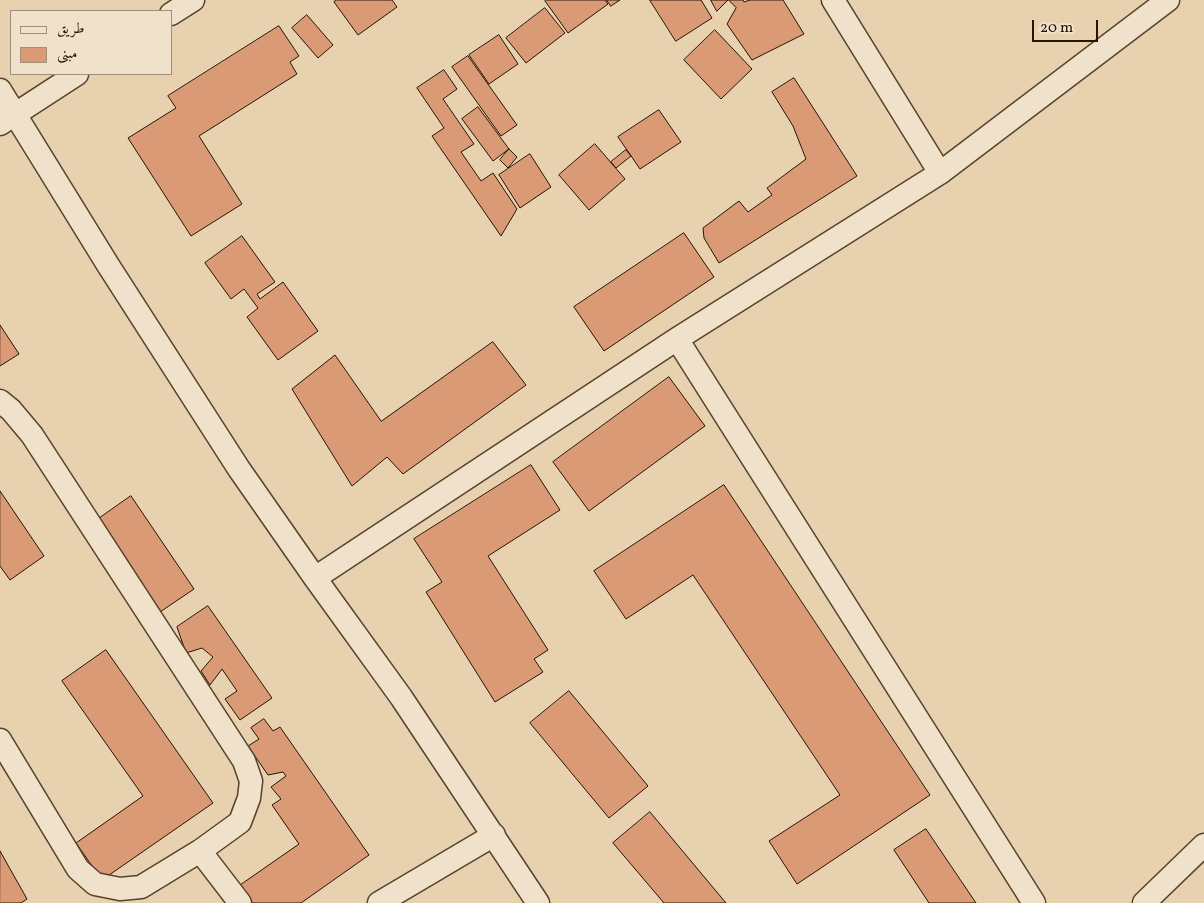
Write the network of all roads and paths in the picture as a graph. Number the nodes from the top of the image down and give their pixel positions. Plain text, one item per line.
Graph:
1 (833, 0) edge
2 (1168, 0) edge
3 (75, 75) edge
4 (0, 90) edge
5 (8, 119) edge
6 (940, 174) junction
7 (678, 339) junction
8 (0, 401) edge
9 (315, 578) junction
10 (2, 749) edge
11 (494, 835) junction
12 (1204, 845) edge
13 (200, 851) junction
14 (240, 903) edge
15 (379, 903) edge
16 (538, 903) edge
17 (1034, 903) edge
18 (1144, 903) edge

1 - 6 street
2 - 6 street
3 - 5 street
4 - 5 street
5 - 9 street
6 - 7 street
7 - 9 street
7 - 17 street
8 - 13 street
9 - 11 street
10 - 13 street
11 - 15 street
11 - 16 street
12 - 18 street
13 - 14 street

